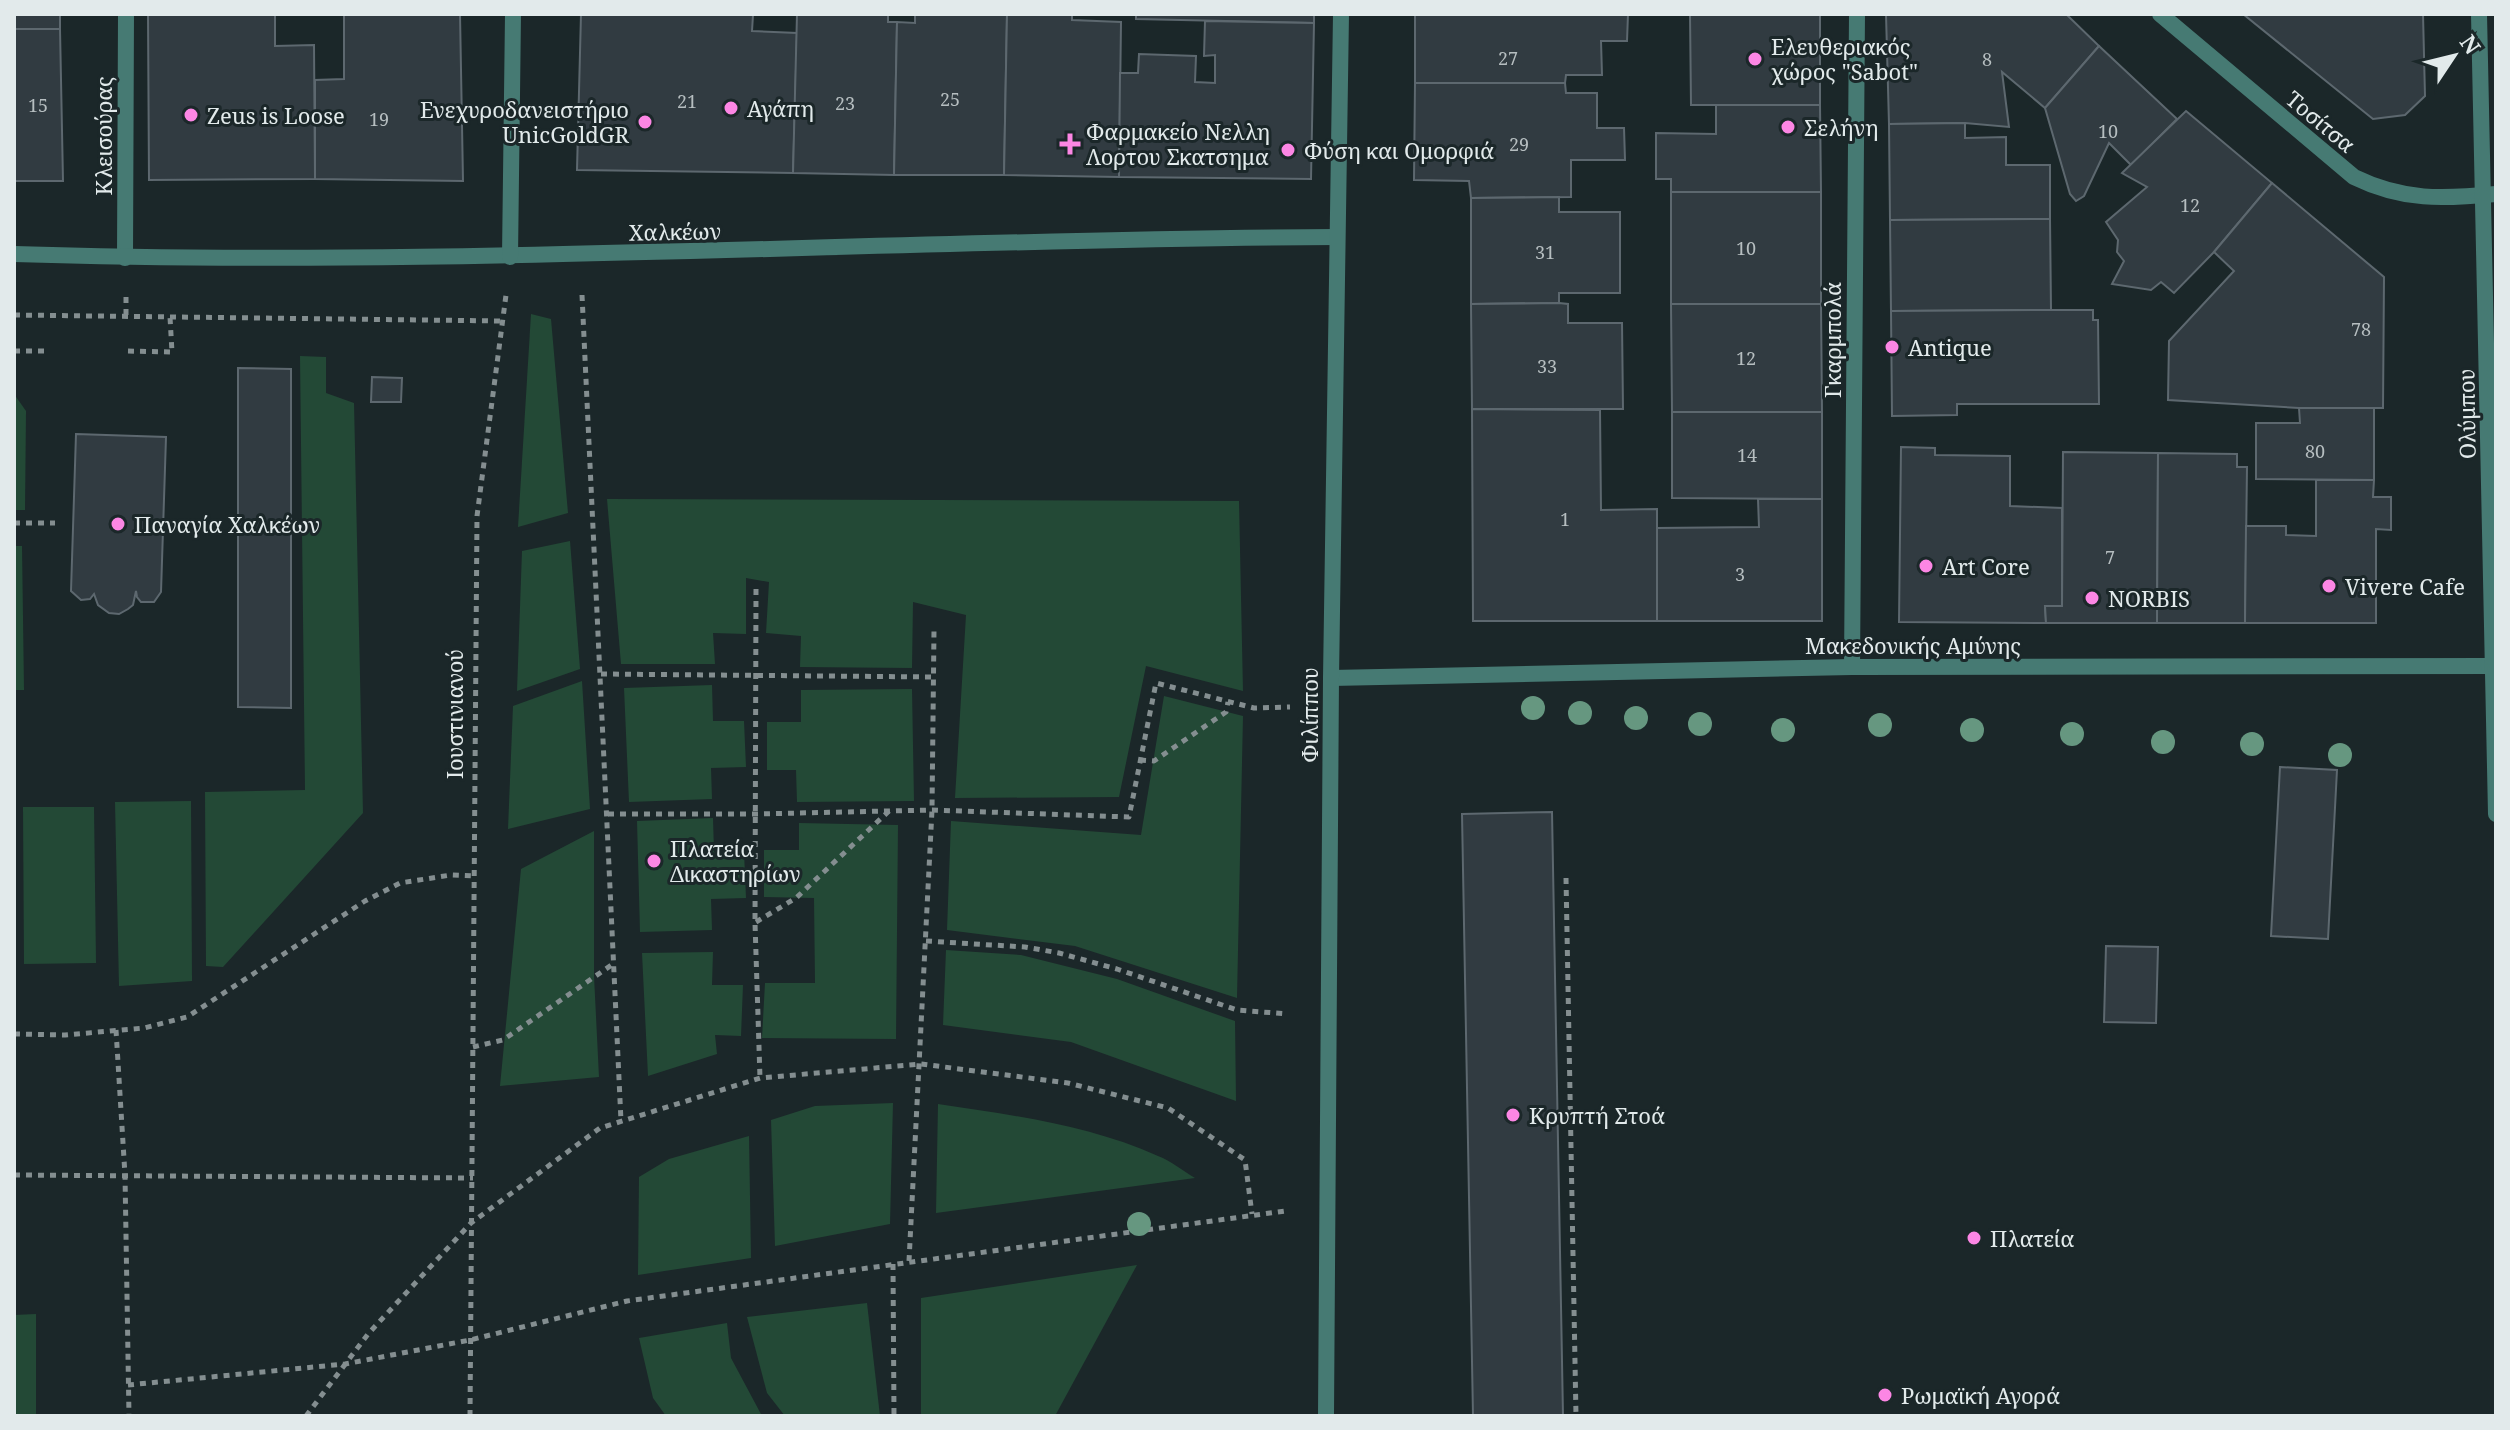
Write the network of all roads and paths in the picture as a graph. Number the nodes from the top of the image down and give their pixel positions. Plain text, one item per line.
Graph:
1 (126, 14) edge
2 (513, 14) edge
3 (1341, 14) edge
4 (1857, 14) edge
5 (2160, 14) edge
6 (2479, 14) edge
7 (2489, 194) edge
8 (1337, 237) junction
9 (14, 254) edge
10 (580, 256) junction
11 (510, 257) junction
12 (125, 258) junction
13 (14, 315) edge
14 (170, 317) junction
15 (503, 321) junction
16 (14, 351) edge
17 (48, 351) dead end
18 (128, 351) dead end
19 (14, 523) edge
20 (55, 523) dead end
21 (756, 589) dead end
22 (934, 630) dead end
23 (2494, 666) edge
24 (1852, 667) junction
25 (601, 674) junction
26 (755, 676) junction
27 (935, 677) junction
28 (1331, 678) junction
29 (1228, 702) junction
30 (1331, 706) junction
31 (1140, 760) junction
32 (889, 810) junction
33 (932, 810) junction
34 (608, 814) junction
35 (756, 814) junction
36 (2496, 814) edge
37 (475, 876) junction
38 (1566, 878) dead end
39 (755, 923) junction
40 (926, 941) junction
41 (614, 963) junction
42 (1329, 1017) junction
43 (116, 1030) junction
44 (14, 1034) edge
45 (473, 1047) junction
46 (921, 1064) junction
47 (760, 1078) junction
48 (621, 1121) junction
49 (14, 1175) edge
50 (125, 1175) junction
51 (473, 1178) junction
52 (1327, 1208) junction
53 (1252, 1214) junction
54 (471, 1223) junction
55 (909, 1261) junction
56 (893, 1264) junction
57 (470, 1340) junction
58 (345, 1364) junction
59 (128, 1385) junction
60 (129, 1416) edge
61 (306, 1416) edge
62 (470, 1416) edge
63 (894, 1416) edge
64 (1326, 1416) edge
65 (1576, 1416) edge

1 - 12 street, Κλεισούρας
2 - 11 street
3 - 8 street, Φιλίππου
4 - 24 street, Γκαρμπολά
5 - 7 street, Τοσίτσα
6 - 7 street, Ολύμπου
7 - 23 street, Ολύμπου
8 - 10 street, Χαλκέων
8 - 28 street, Φιλίππου
9 - 12 street, Χαλκέων
10 - 11 street, Χαλκέων
10 - 25 path
11 - 12 street, Χαλκέων
11 - 15 path, Ιουστινιανού
13 - 14 path
14 - 15 path
14 - 18 path
15 - 37 path, Ιουστινιανού
16 - 17 path
19 - 20 path
21 - 26 path
22 - 27 path
23 - 24 street, Μακεδονικής Αμύνης
23 - 36 street, Ολύμπου
24 - 28 street, Μακεδονικής Αμύνης
25 - 26 path
25 - 34 path
26 - 27 path
26 - 35 path
27 - 33 path
28 - 30 street, Φιλίππου
29 - 30 path
29 - 31 path
29 - 31 path
30 - 42 street, Φιλίππου
31 - 33 path
32 - 33 path
32 - 35 path
32 - 39 path
33 - 40 path
34 - 35 path
34 - 41 path
35 - 39 path
37 - 43 path
37 - 45 path, Ιουστινιανού
38 - 65 path
39 - 47 path
40 - 42 path
40 - 46 path
41 - 45 path
41 - 48 path
42 - 52 street, Φιλίππου
43 - 44 path
43 - 50 path
45 - 51 path, Ιουστινιανού
46 - 47 path
46 - 53 path
46 - 55 path
47 - 48 path
48 - 54 path
49 - 50 path
50 - 51 path
50 - 59 path
51 - 54 path, Ιουστινιανού
52 - 53 path
52 - 64 street, Φιλίππου
53 - 55 path
54 - 57 path, Ιουστινιανού
54 - 58 path
55 - 56 path
56 - 57 path
56 - 63 path
57 - 58 path
57 - 62 path, Ιουστινιανού
58 - 59 path
58 - 61 path
59 - 60 path

